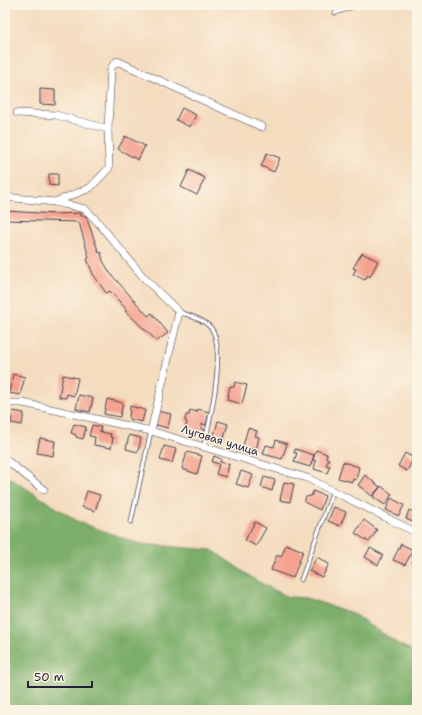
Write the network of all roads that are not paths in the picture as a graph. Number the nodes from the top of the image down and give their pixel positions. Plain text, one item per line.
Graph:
1 (359, 5) edge
2 (335, 13) dead end
3 (17, 114) dead end
4 (262, 127) dead end
5 (108, 129) junction
6 (5, 197) edge
7 (55, 202) junction
8 (179, 312) junction
9 (5, 403) edge
10 (151, 431) junction
11 (204, 447) junction
12 (5, 459) edge
13 (44, 490) dead end
14 (333, 491) junction
15 (132, 522) dead end
16 (417, 533) edge
17 (301, 580) dead end

1 - 2 lane
3 - 5 street
4 - 5 street
5 - 7 street
6 - 7 street
7 - 8 street
8 - 10 street
8 - 11 lane
9 - 10 street, Луговая улица
10 - 11 street, Луговая улица
10 - 15 lane
11 - 14 street, Луговая улица
12 - 13 street
14 - 16 street, Луговая улица
14 - 17 lane

